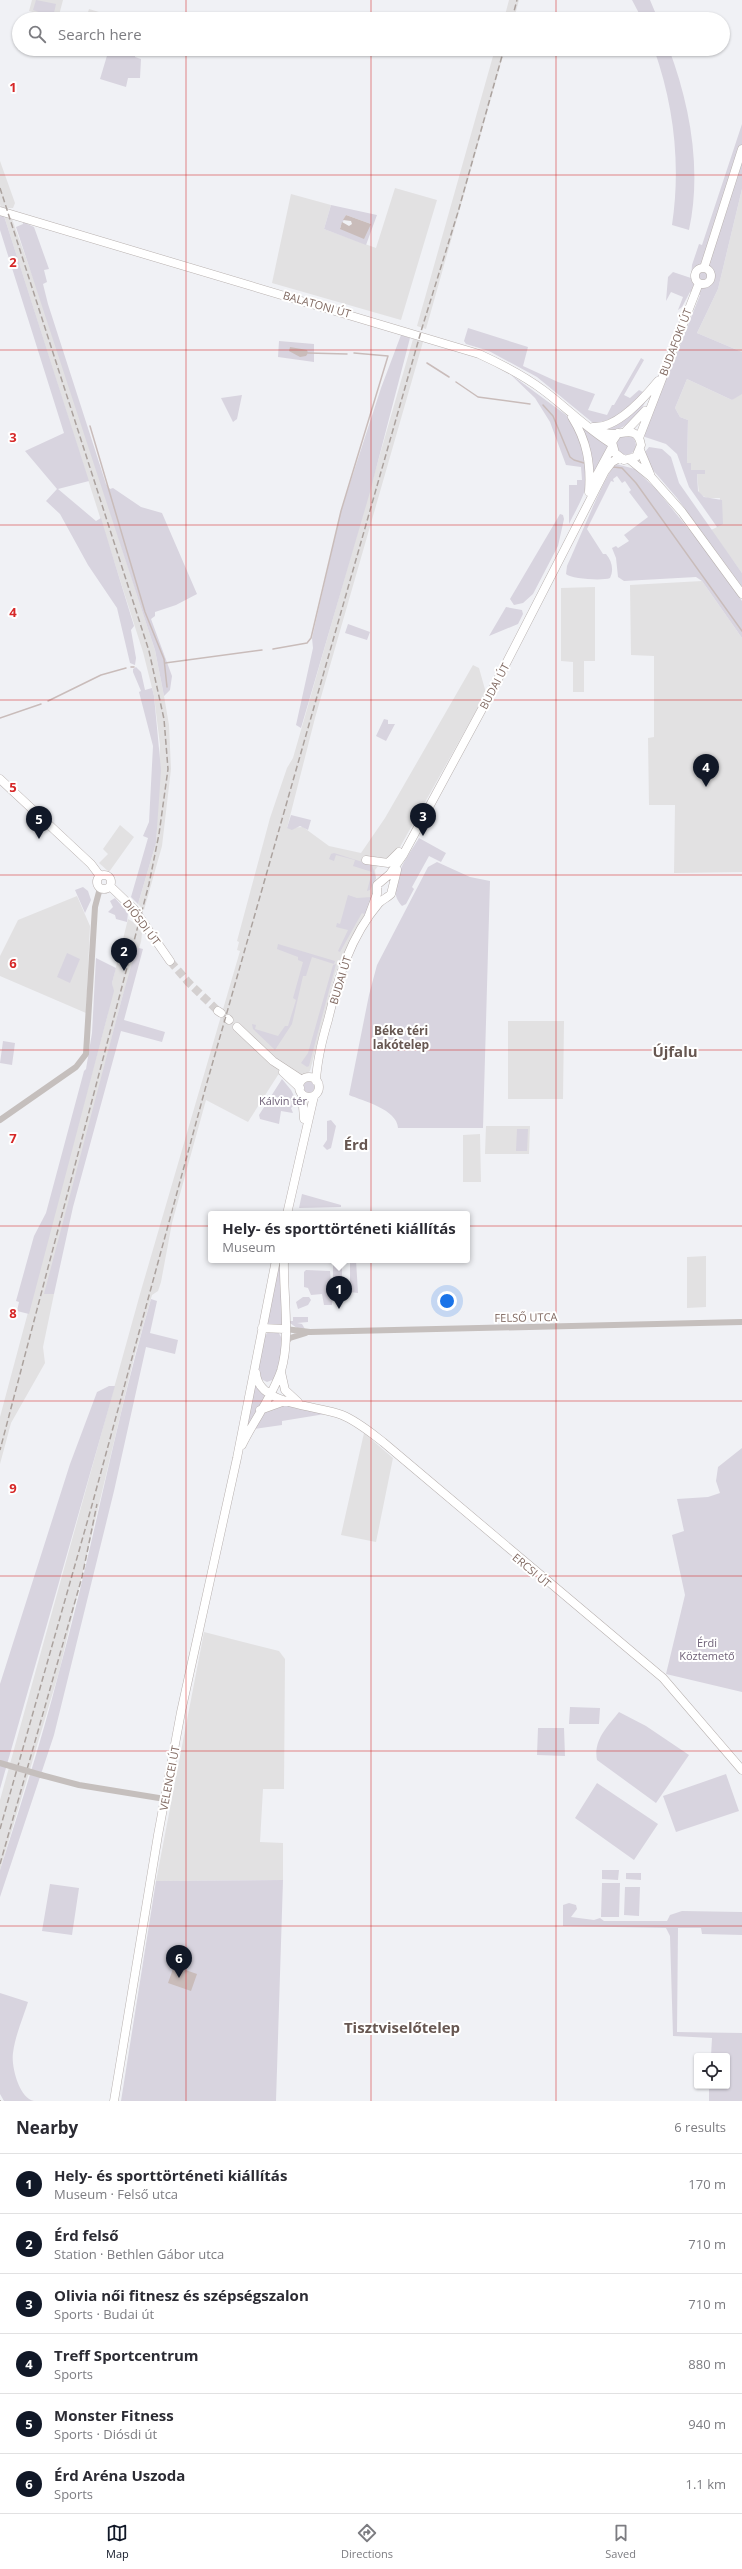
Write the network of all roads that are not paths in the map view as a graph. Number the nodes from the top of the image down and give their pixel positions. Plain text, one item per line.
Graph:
1 (742, 149) edge
2 (0, 211) edge
3 (704, 268) junction
4 (699, 283) junction
5 (663, 374) junction
6 (652, 400) junction
7 (567, 410) junction
8 (587, 426) junction
9 (622, 432) junction
10 (639, 438) junction
11 (612, 446) junction
12 (640, 450) junction
13 (619, 458) junction
14 (630, 460) junction
15 (651, 477) junction
16 (588, 492) junction
17 (581, 515) junction
18 (742, 594) edge
19 (0, 779) edge
20 (414, 832) junction
21 (403, 855) junction
22 (366, 860) dead end
23 (100, 876) junction
24 (384, 880) junction
25 (110, 886) junction
26 (392, 886) junction
27 (100, 888) junction
28 (381, 896) junction
29 (170, 961) tunnel mouth
30 (237, 1027) dead end
31 (321, 1046) junction
32 (316, 1080) junction
33 (303, 1085) junction
34 (314, 1096) junction
35 (0, 1120) edge
36 (303, 1136) junction
37 (288, 1211) edge
38 (275, 1263) edge
39 (284, 1263) edge
40 (742, 1322) edge
41 (262, 1328) junction
42 (285, 1329) junction
43 (310, 1332) junction
44 (285, 1343) junction
45 (256, 1364) junction
46 (281, 1369) junction
47 (256, 1377) junction
48 (277, 1382) junction
49 (269, 1395) junction
50 (287, 1401) junction
51 (299, 1403) junction
52 (260, 1410) junction
53 (237, 1458) junction
54 (0, 1763) edge
55 (742, 1770) edge
56 (165, 1799) junction
57 (114, 2101) edge

1 - 3 main road
2 - 7 main road, BALATONI ÚT
3 - 4 main road
3 - 4 main road
4 - 5 main road, BUDAFOKI ÚT
5 - 6 main road, BUDAFOKI ÚT
5 - 8 main road
6 - 9 main road, BUDAFOKI ÚT
6 - 10 main road, BUDAFOKI ÚT
7 - 8 main road, BALATONI ÚT
7 - 16 main road
8 - 9 main road
8 - 11 main road, BALATONI ÚT
9 - 10 main road
9 - 11 main road
10 - 12 main road
11 - 13 main road
11 - 16 main road, BUDAI ÚT
12 - 14 main road
12 - 15 main road
13 - 14 main road
13 - 17 main road, BUDAI ÚT
14 - 15 main road
15 - 18 main road
16 - 17 main road, BUDAI ÚT
17 - 20 main road, BUDAI ÚT
19 - 23 main road
20 - 21 main road, BUDAI ÚT
20 - 22 main road
21 - 24 main road, BUDAI ÚT
21 - 26 main road, BUDAI ÚT
23 - 25 main road
23 - 27 main road
24 - 26 main road
24 - 28 main road, BUDAI ÚT
25 - 27 main road
25 - 29 main road, DIÓSDI ÚT
26 - 28 main road, BUDAI ÚT
27 - 35 street
28 - 31 main road, BUDAI ÚT
30 - 33 main road
31 - 32 main road, BUDAI ÚT
31 - 33 main road, BUDAI ÚT
32 - 33 main road
32 - 34 main road
33 - 34 main road
33 - 36 main road, BUDAI ÚT
34 - 36 main road, BUDAI ÚT
36 - 37 main road, BUDAI ÚT
38 - 41 main road
39 - 42 main road
40 - 43 street, FELSŐ UTCA
41 - 42 main road
41 - 45 main road
42 - 43 street, FELSŐ UTCA
42 - 44 main road
43 - 44 street, FELSŐ UTCA
44 - 46 main road
45 - 47 main road
45 - 53 main road
46 - 48 main road
46 - 51 main road
47 - 48 main road
47 - 49 main road
48 - 49 main road
49 - 50 main road, ERCSI ÚT
49 - 52 main road
50 - 51 main road, ERCSI ÚT
50 - 52 main road
51 - 55 main road, ERCSI ÚT
52 - 53 main road
53 - 56 main road, VELENCEI ÚT
54 - 56 street, bridge
56 - 57 main road, VELENCEI ÚT

